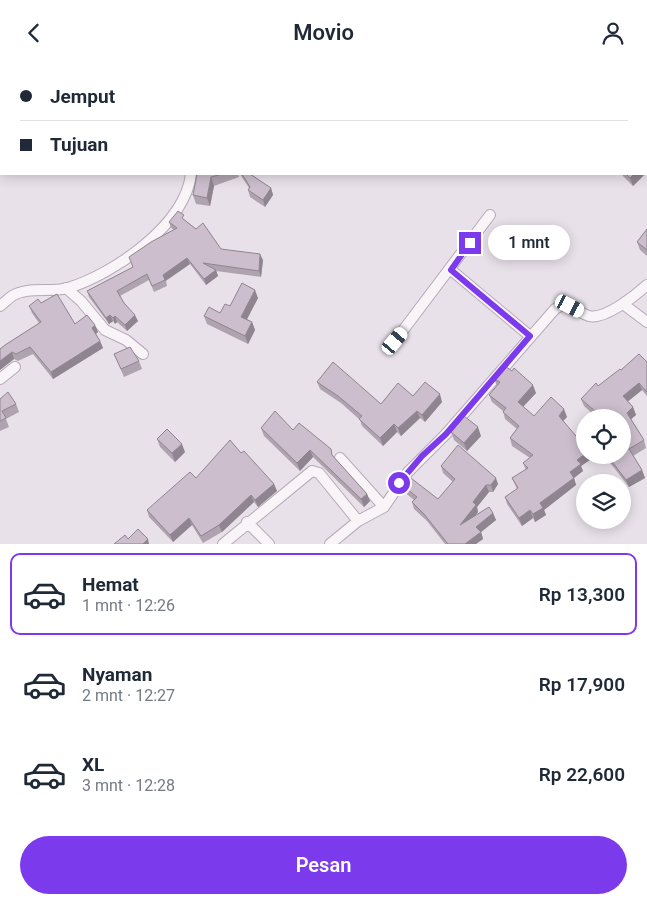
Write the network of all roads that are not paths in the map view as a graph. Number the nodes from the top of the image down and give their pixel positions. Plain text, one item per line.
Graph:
1 (191, 175) edge
2 (490, 215) dead end
3 (451, 270) junction
4 (647, 285) edge
5 (66, 288) junction
6 (623, 304) junction
7 (0, 306) edge
8 (647, 322) edge
9 (530, 336) junction
10 (395, 341) dead end
11 (143, 355) dead end
12 (15, 367) dead end
13 (0, 379) edge
14 (340, 457) dead end
15 (384, 507) junction
16 (358, 521) junction
17 (247, 522) junction
18 (223, 544) edge
19 (269, 544) edge
20 (330, 544) edge

1 - 5 street
2 - 3 street
3 - 9 street
3 - 10 street
4 - 6 street
5 - 7 street
5 - 11 street
6 - 8 street
6 - 9 street
9 - 15 street
12 - 13 street
14 - 15 street
15 - 16 street
16 - 17 street
16 - 20 street
17 - 18 street
17 - 19 street

